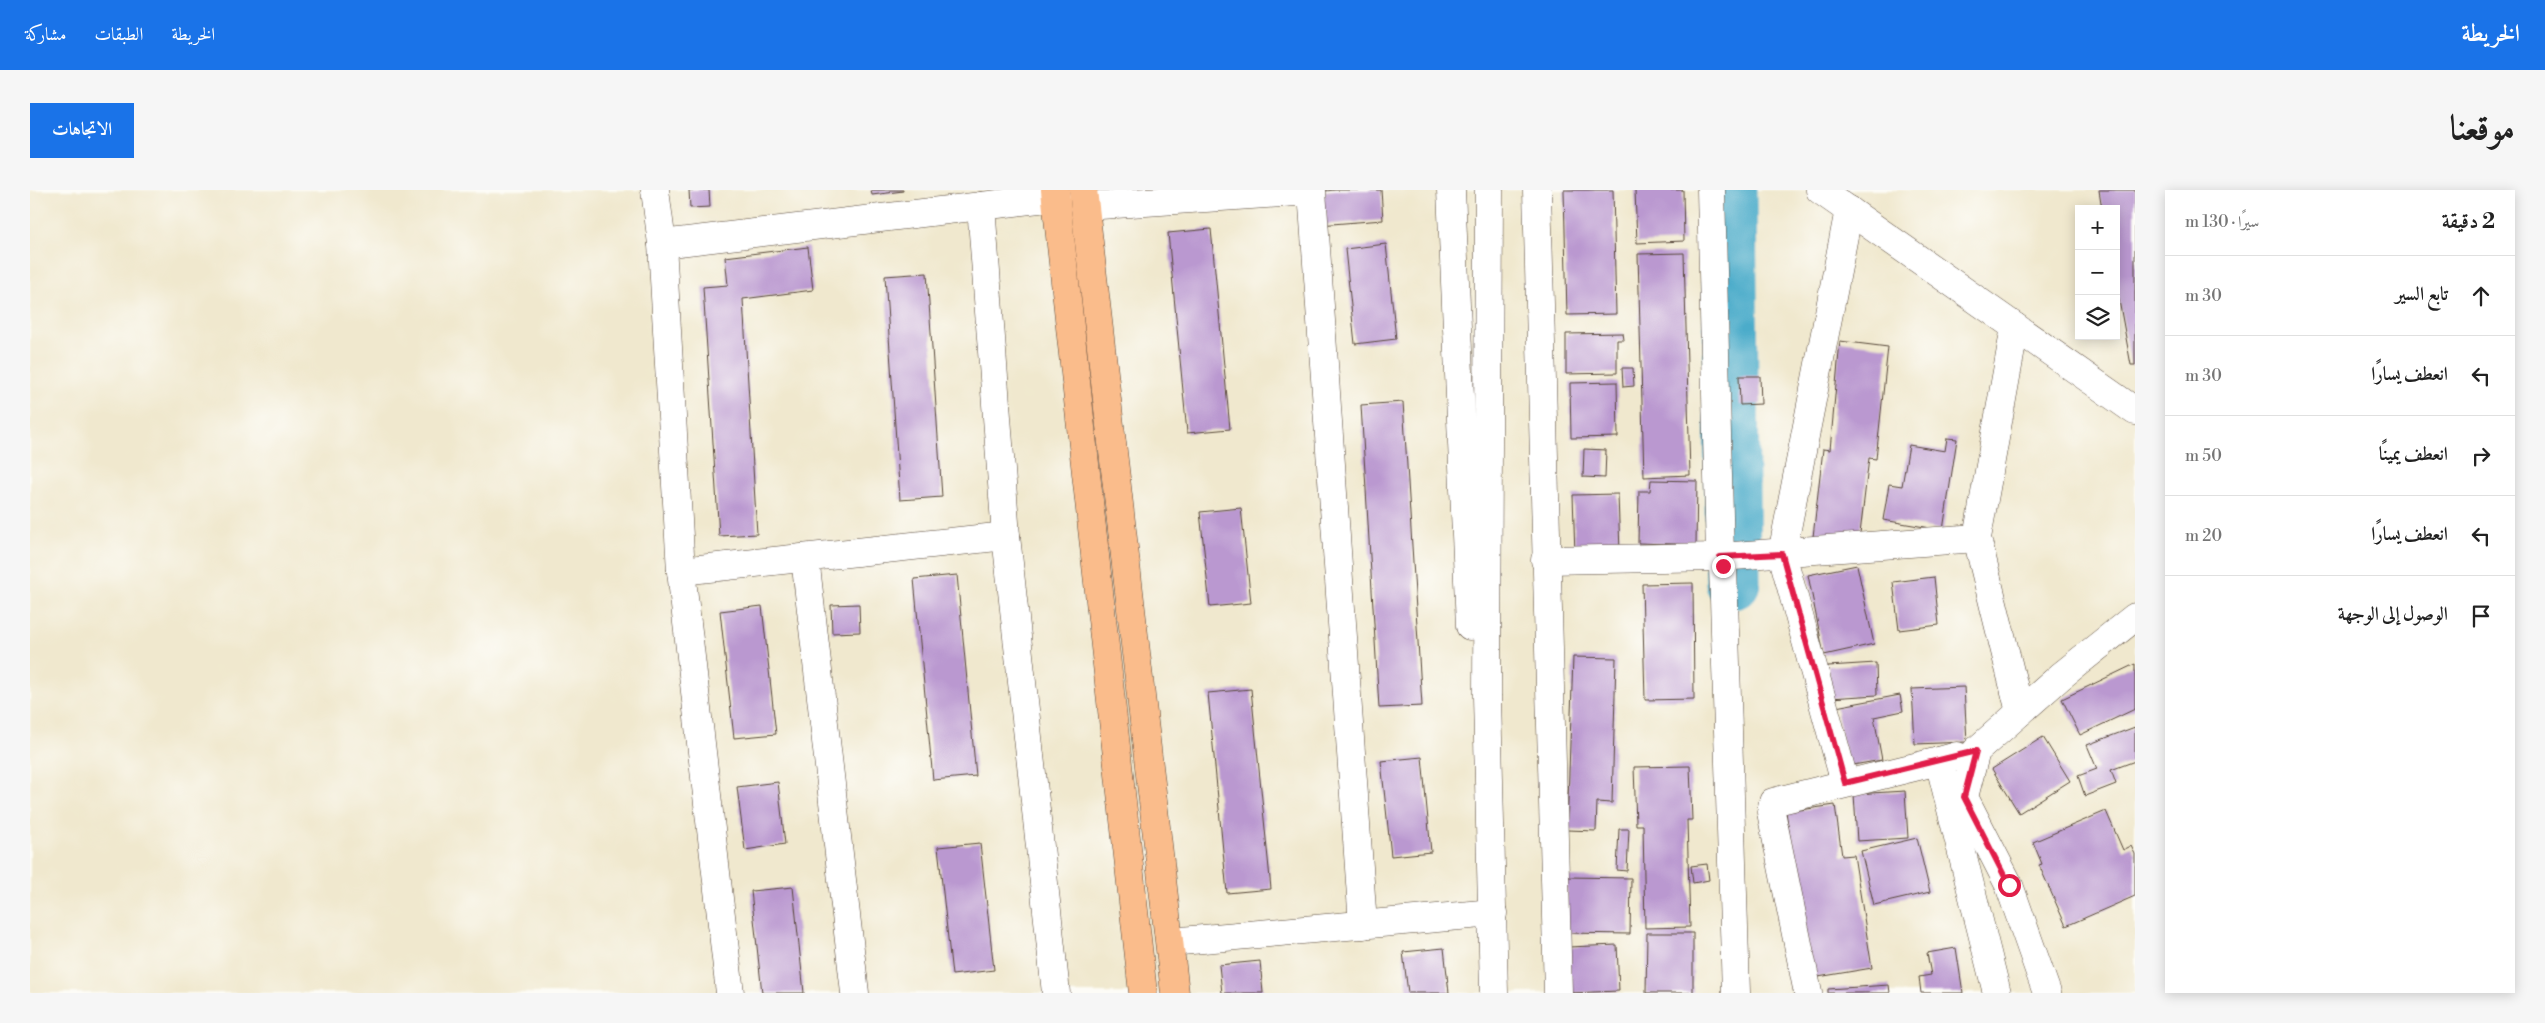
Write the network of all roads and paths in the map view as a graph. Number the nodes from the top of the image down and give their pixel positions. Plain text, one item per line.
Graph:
1 (655, 190) edge
2 (1312, 190) edge
3 (1451, 190) edge
4 (1489, 190) edge
5 (1536, 190) edge
6 (1711, 190) edge
7 (1820, 190) edge
8 (1056, 194) edge
9 (1084, 198) edge
10 (981, 206) junction
11 (1849, 210) junction
12 (662, 244) junction
13 (2015, 327) junction
14 (2135, 411) edge
15 (1006, 536) junction
16 (1976, 538) junction
17 (1782, 554) junction
18 (1720, 557) junction
19 (805, 558) junction
20 (1545, 560) junction
21 (681, 572) junction
22 (2135, 617) edge
23 (1486, 696) junction
24 (2020, 712) junction
25 (1976, 751) junction
26 (1939, 761) junction
27 (1845, 783) junction
28 (1493, 913) junction
29 (1363, 924) junction
30 (1170, 942) junction
31 (730, 993) edge
32 (855, 993) edge
33 (1056, 993) edge
34 (1143, 993) edge
35 (1176, 993) edge
36 (1494, 993) edge
37 (1558, 993) edge
38 (1736, 993) edge
39 (1808, 993) edge
40 (1997, 993) edge
41 (2046, 993) edge

1 - 12 street
2 - 9 street
2 - 29 street
3 - 23 street
4 - 23 street
5 - 20 street
6 - 18 street
7 - 11 street
8 - 10 street
8 - 34 main road
9 - 30 main road
10 - 12 street
10 - 15 street
11 - 13 street
11 - 17 street
12 - 21 street
13 - 14 street
13 - 16 street
15 - 19 street
15 - 33 street
16 - 17 street
16 - 24 street
17 - 18 street
17 - 27 street
18 - 20 street
18 - 38 street
19 - 21 street
19 - 32 street
20 - 37 street
21 - 31 street
22 - 24 street
23 - 28 street
24 - 25 street
25 - 26 street
25 - 41 street
26 - 27 street
26 - 40 street
27 - 39 street
28 - 29 street
28 - 36 street
29 - 30 street
30 - 35 main road

